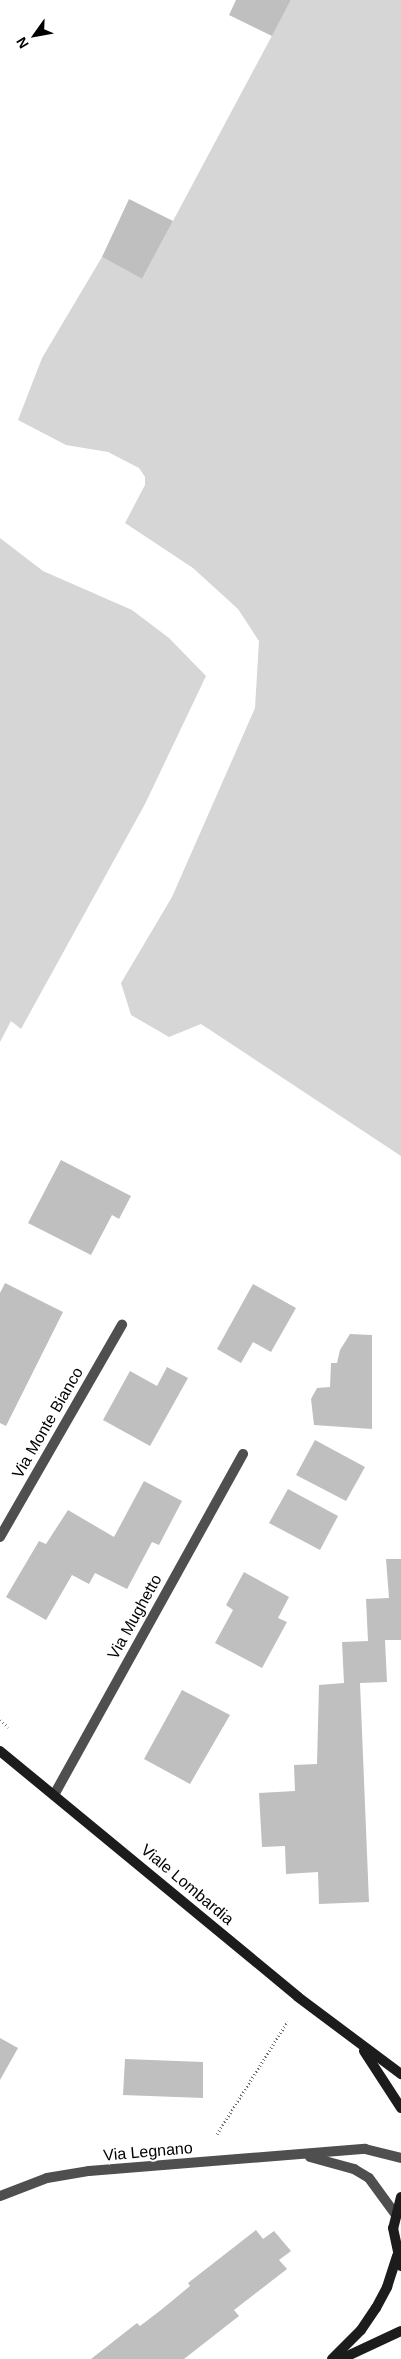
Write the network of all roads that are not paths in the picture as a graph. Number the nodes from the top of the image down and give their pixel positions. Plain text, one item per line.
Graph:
1 (122, 1325) dead end
2 (242, 1454) dead end
3 (0, 1537) edge
4 (0, 1751) edge
5 (54, 1795) junction
6 (356, 2040) junction
7 (401, 2074) edge
8 (401, 2108) edge
9 (301, 2155) junction
10 (401, 2158) edge
11 (0, 2196) edge
12 (401, 2197) edge
13 (396, 2215) junction
14 (399, 2261) edge
15 (401, 2331) edge
16 (332, 2359) edge
17 (341, 2359) edge

1 - 3 street, Via Monte Bianco
2 - 5 street, Via Mughetto
4 - 5 street, Viale Lombardia
5 - 6 street, Viale Lombardia
6 - 7 street, Viale Lombardia
6 - 8 street, Viale Lombardia
9 - 10 street, Via Legnano
9 - 11 street, Via Legnano
9 - 13 street, Via Legnano
12 - 13 street
13 - 14 street
14 - 16 street
15 - 17 street

